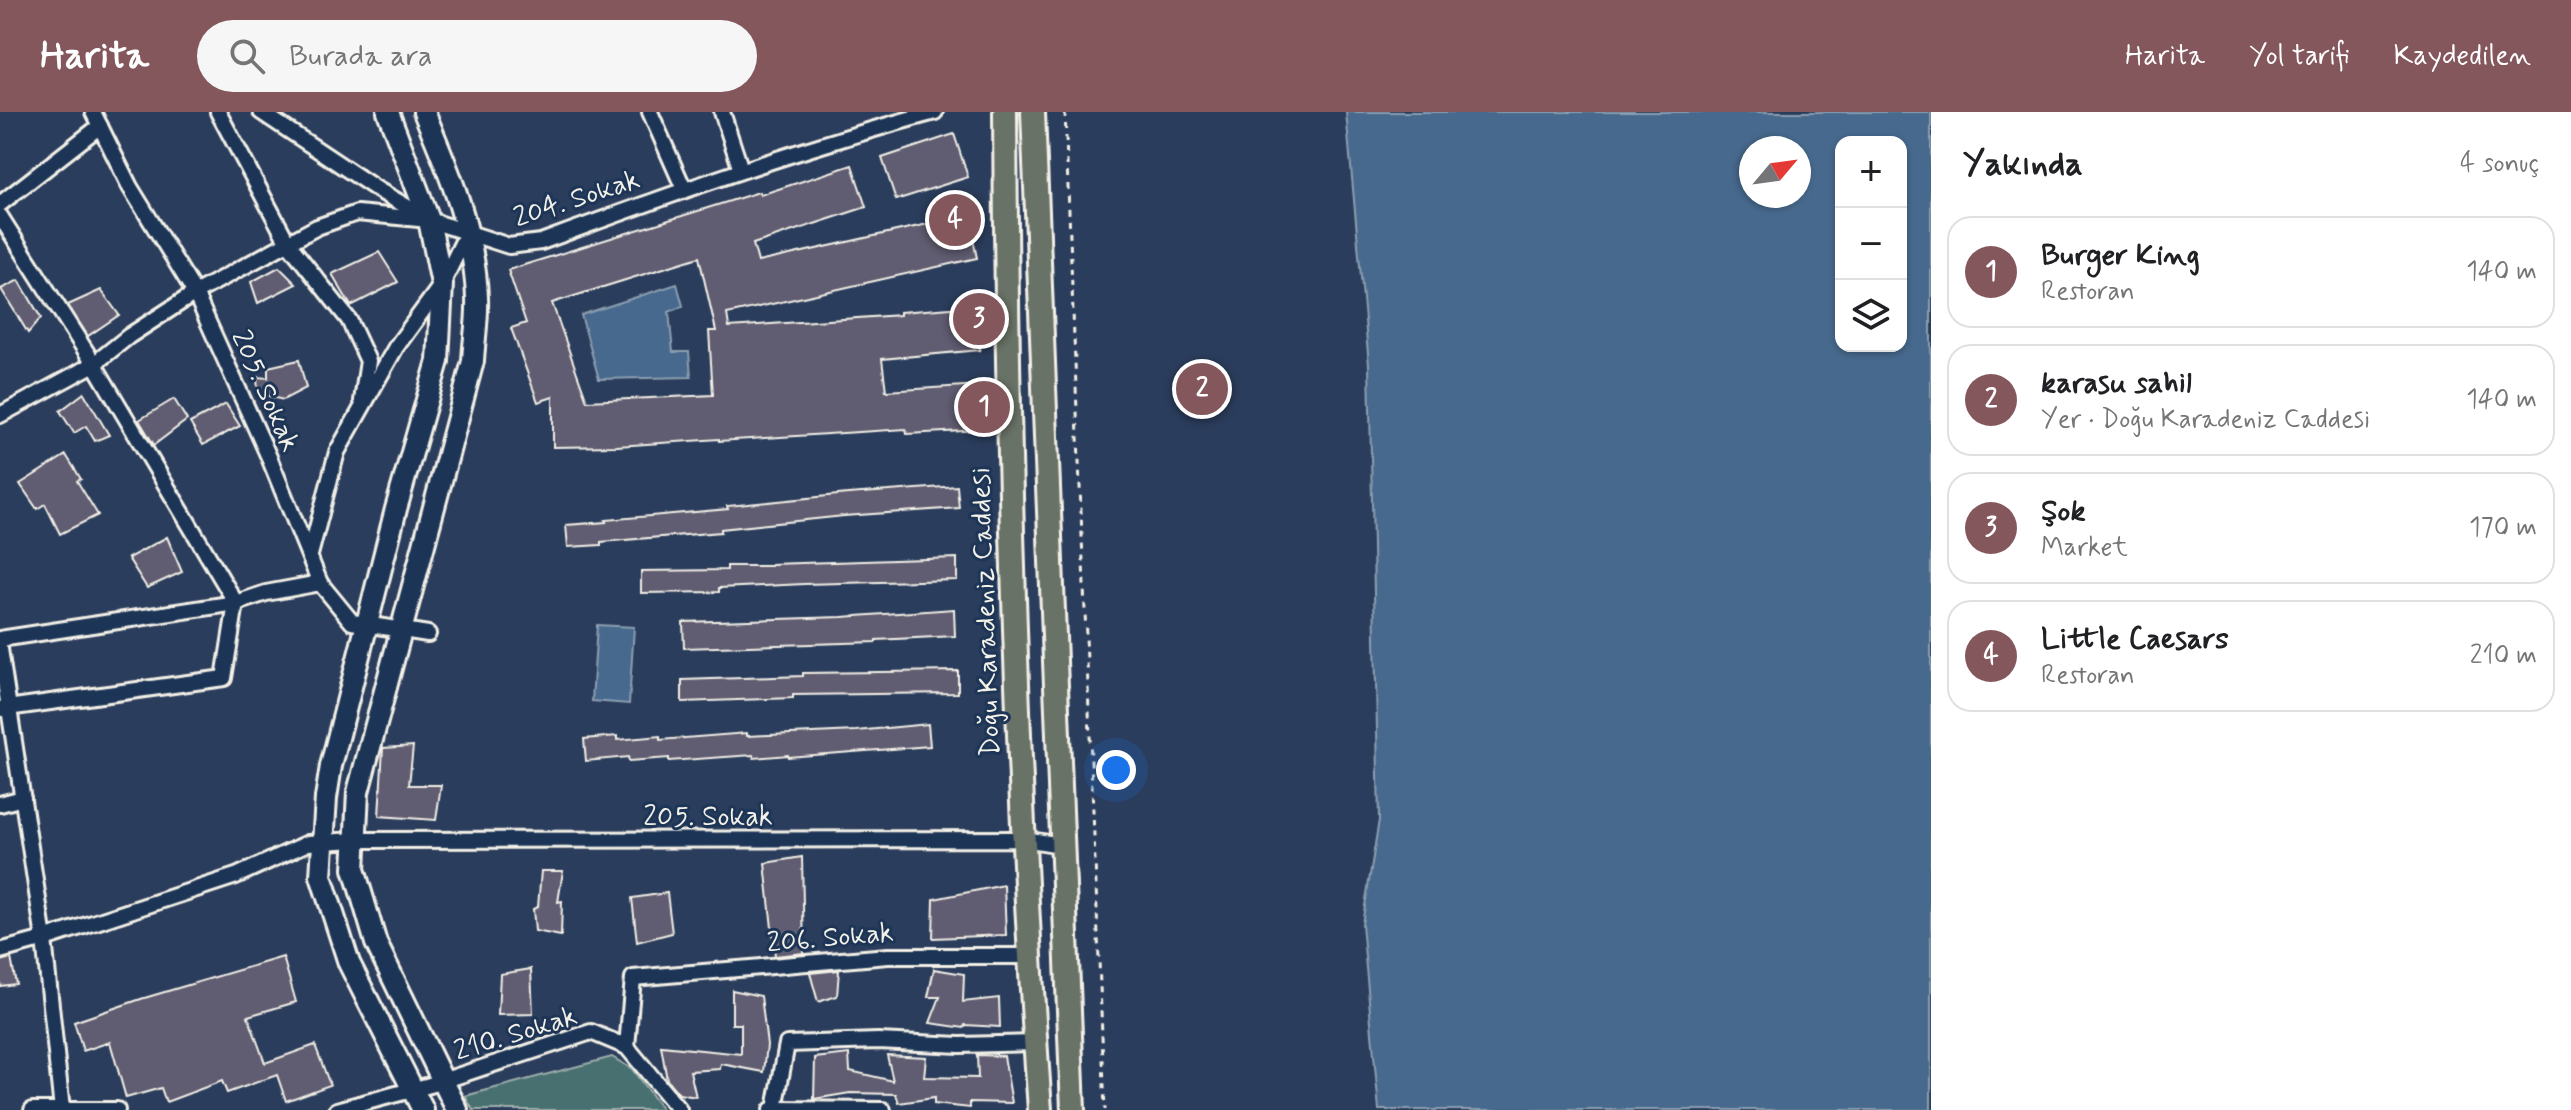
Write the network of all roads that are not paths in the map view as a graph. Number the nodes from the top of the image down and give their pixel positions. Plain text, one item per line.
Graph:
1 (218, 112) edge
2 (261, 112) edge
3 (388, 112) edge
4 (424, 112) edge
5 (650, 112) edge
6 (722, 112) edge
7 (935, 112) edge
8 (1005, 112) edge
9 (1033, 112) edge
10 (97, 119) edge
11 (741, 170) junction
12 (684, 189) junction
13 (0, 204) edge
14 (0, 216) edge
15 (429, 220) junction
16 (467, 233) junction
17 (288, 243) junction
18 (442, 284) junction
19 (195, 293) junction
20 (94, 364) junction
21 (361, 409) junction
22 (0, 415) edge
23 (310, 556) junction
24 (320, 583) junction
25 (236, 603) junction
26 (367, 624) junction
27 (401, 630) junction
28 (428, 634) dead end
29 (0, 639) edge
30 (0, 649) edge
31 (5, 709) edge
32 (23, 798) junction
33 (0, 804) edge
34 (1024, 839) junction
35 (355, 840) junction
36 (323, 842) junction
37 (1061, 845) junction
38 (44, 939) junction
39 (0, 951) edge
40 (1031, 956) junction
41 (1036, 1043) junction
42 (627, 1047) junction
43 (428, 1085) junction
44 (62, 1109) edge
45 (32, 1110) edge
46 (117, 1110) edge
47 (337, 1110) edge
48 (423, 1110) edge
49 (457, 1110) edge
50 (679, 1110) edge
51 (773, 1110) edge
52 (883, 1110) edge
53 (1040, 1110) edge
54 (1073, 1110) edge

1 - 17 street
2 - 15 street
3 - 15 main road
4 - 16 main road
5 - 12 street
6 - 11 street
7 - 11 street, 204. Sokak
8 - 34 main road, Doğu Karadeniz Caddesi
9 - 37 main road
10 - 13 street
10 - 19 street, 205. Sokak
11 - 12 street, 204. Sokak
12 - 16 street, 204. Sokak
14 - 20 street
15 - 16 street, 204. Sokak
15 - 17 street, 204. Sokak
15 - 18 main road
16 - 18 street
16 - 27 main road
17 - 19 street, 204. Sokak
17 - 21 street
18 - 21 street
18 - 26 main road
19 - 20 street, 204. Sokak
19 - 23 street, 205. Sokak
20 - 22 street, 204. Sokak
20 - 25 street
21 - 23 street
23 - 24 street, 205. Sokak
24 - 25 street
24 - 26 street, 205. Sokak
25 - 29 street
25 - 31 street
26 - 27 street, 205. Sokak
26 - 36 main road
27 - 28 street, 205. Sokak
27 - 35 main road
30 - 31 street
31 - 32 street
32 - 33 street
32 - 38 street
34 - 35 street, 205. Sokak
34 - 37 street, 205. Sokak
34 - 40 main road, Doğu Karadeniz Caddesi
35 - 36 street, 205. Sokak
35 - 43 main road
36 - 38 street, 205. Sokak
36 - 43 main road
37 - 54 main road
38 - 39 street, 205. Sokak
38 - 44 street
40 - 41 main road, Doğu Karadeniz Caddesi
40 - 42 street, 206. Sokak
41 - 51 street
41 - 53 main road, Doğu Karadeniz Caddesi
42 - 43 street, 210. Sokak
42 - 50 street, 210. Sokak
43 - 47 street, 210. Sokak
43 - 48 main road
43 - 49 main road
44 - 45 street
44 - 46 street
51 - 52 street

